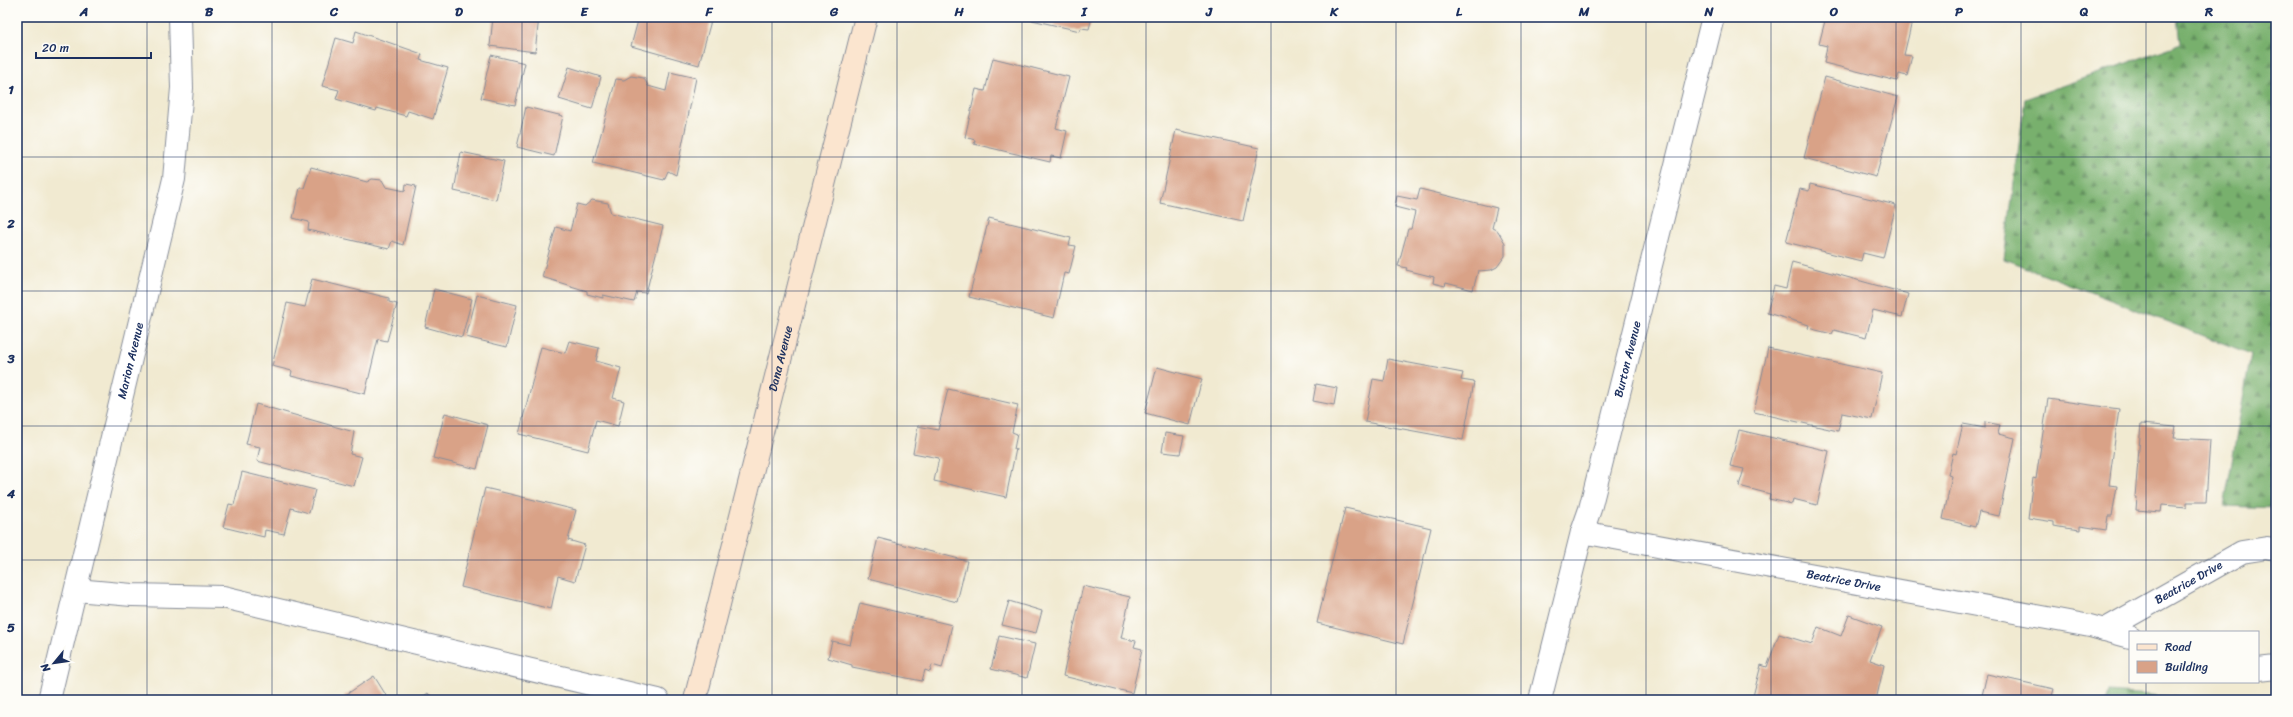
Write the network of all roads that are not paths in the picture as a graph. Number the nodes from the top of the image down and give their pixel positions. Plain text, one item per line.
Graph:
1 (180, 17) edge
2 (866, 17) edge
3 (1713, 17) edge
4 (1582, 532) junction
5 (2276, 550) edge
6 (76, 590) junction
7 (2104, 630) junction
8 (2129, 637) edge
9 (2276, 667) edge
10 (2259, 669) edge
11 (49, 700) edge
12 (658, 700) edge
13 (695, 700) edge
14 (1540, 700) edge

1 - 6 street, Marion Avenue
2 - 13 street, Dana Avenue
3 - 4 street, Burton Avenue
4 - 7 street, Beatrice Drive
4 - 14 street, Burton Avenue
5 - 7 street, Beatrice Drive
6 - 11 street, Marion Avenue
6 - 12 street
7 - 8 street, Beatrice Drive
9 - 10 street

